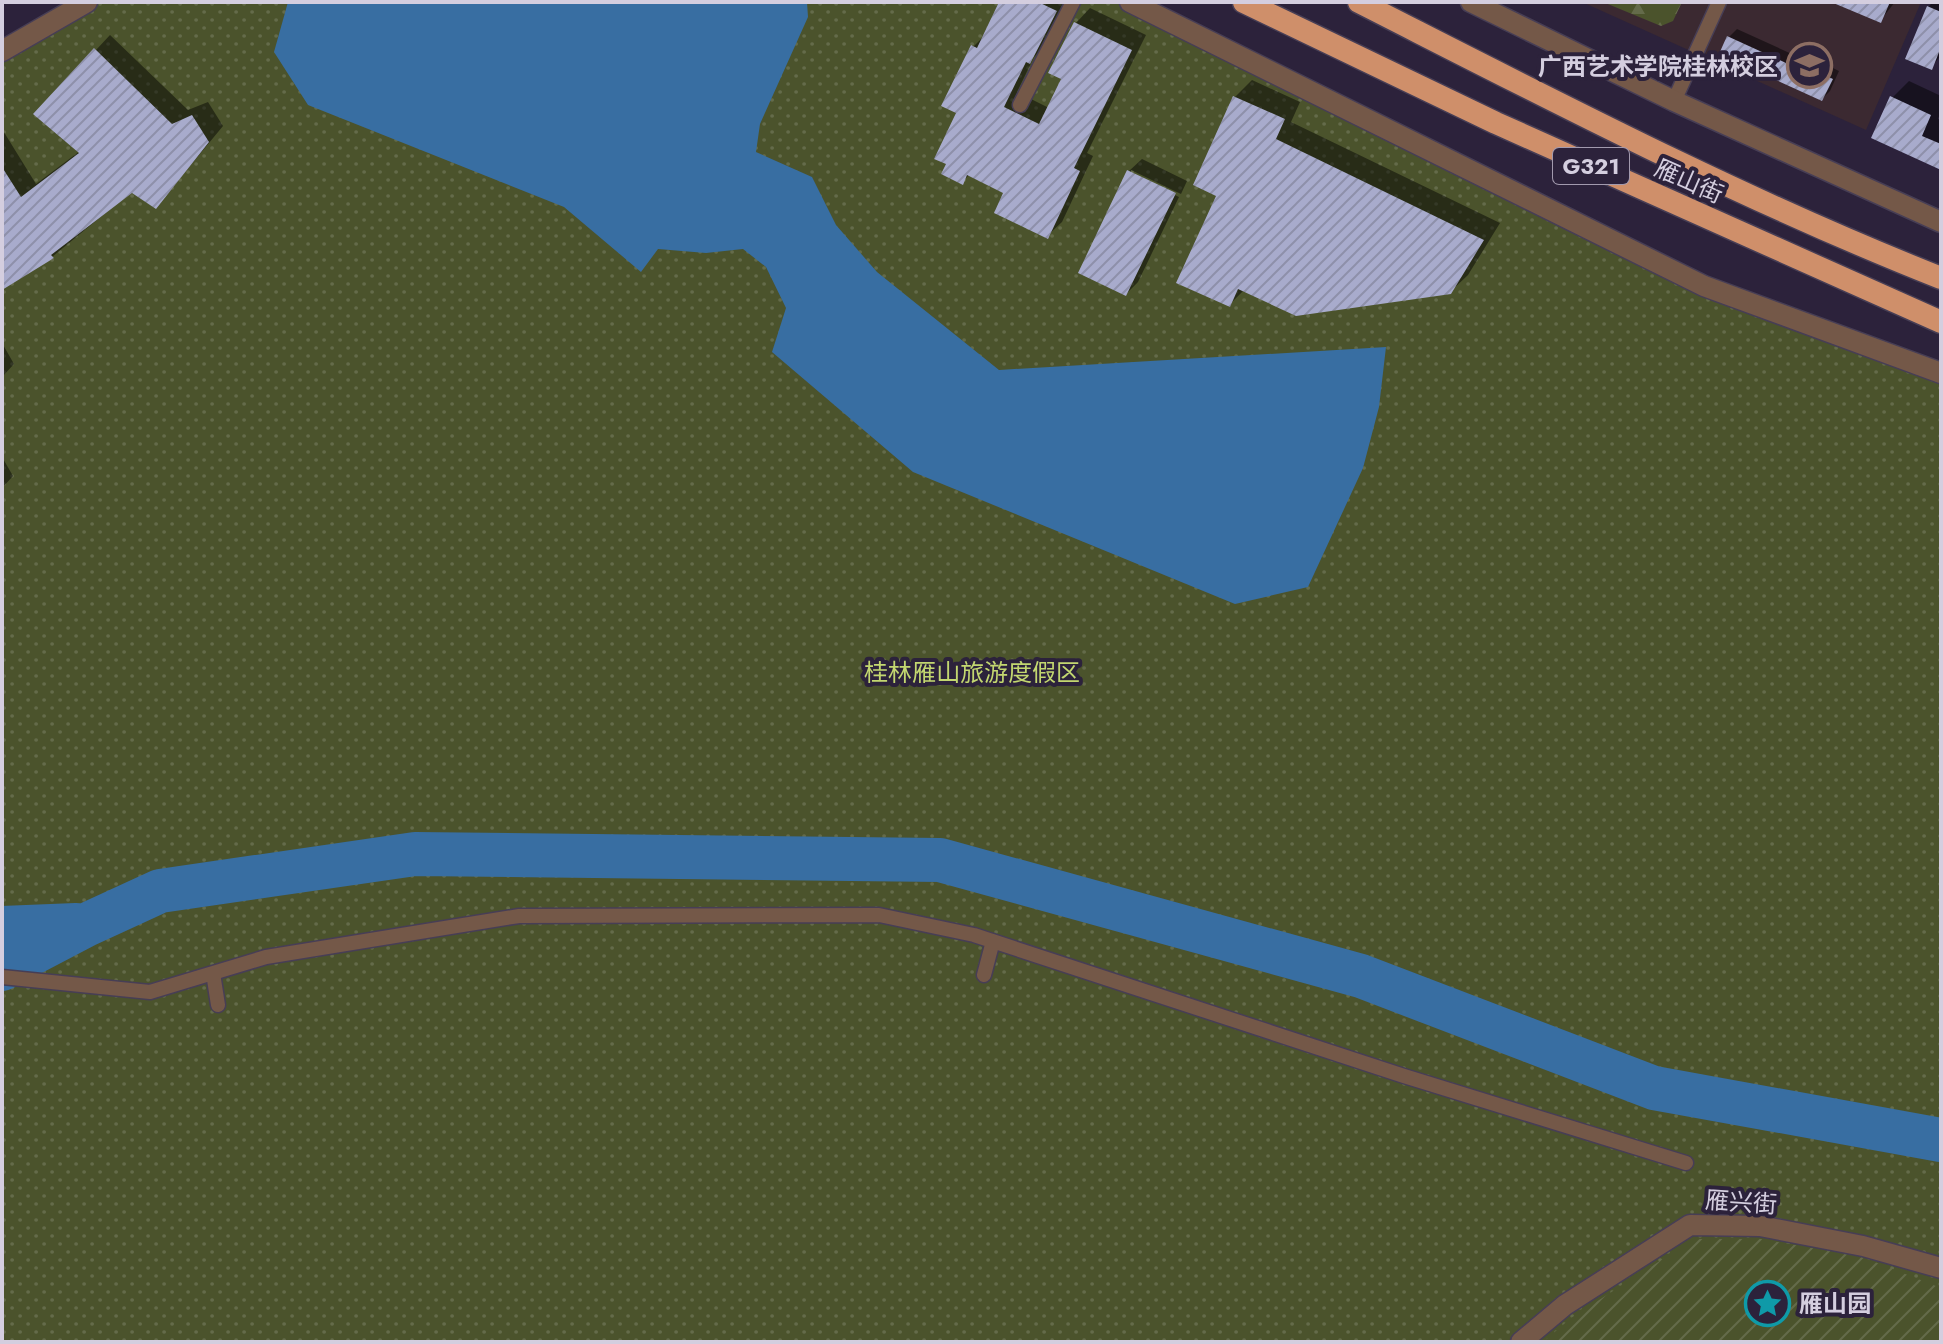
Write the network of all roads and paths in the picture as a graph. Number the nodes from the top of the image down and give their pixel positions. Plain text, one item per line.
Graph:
1 (87, 2) edge
2 (1073, 2) edge
3 (1130, 2) edge
4 (1244, 2) edge
5 (1359, 2) edge
6 (1471, 2) edge
7 (1719, 2) edge
8 (60, 9) edge
9 (2, 51) edge
10 (1674, 101) junction
11 (1020, 105) dead end
12 (1941, 222) edge
13 (1941, 278) edge
14 (1941, 322) edge
15 (1941, 373) edge
16 (993, 941) junction
17 (213, 973) junction
18 (984, 975) dead end
19 (2, 977) edge
20 (218, 1005) dead end
21 (1686, 1163) dead end
22 (1941, 1268) edge
23 (1521, 1342) edge

1 - 8 street
2 - 11 lane
3 - 15 street
4 - 14 highway, 雁山街 / G321
5 - 13 highway, 雁山街 / G321
6 - 10 street
7 - 10 lane
8 - 9 street
10 - 12 street
16 - 17 lane
16 - 18 lane
16 - 21 lane
17 - 19 lane
17 - 20 lane
22 - 23 street, 雁兴街

